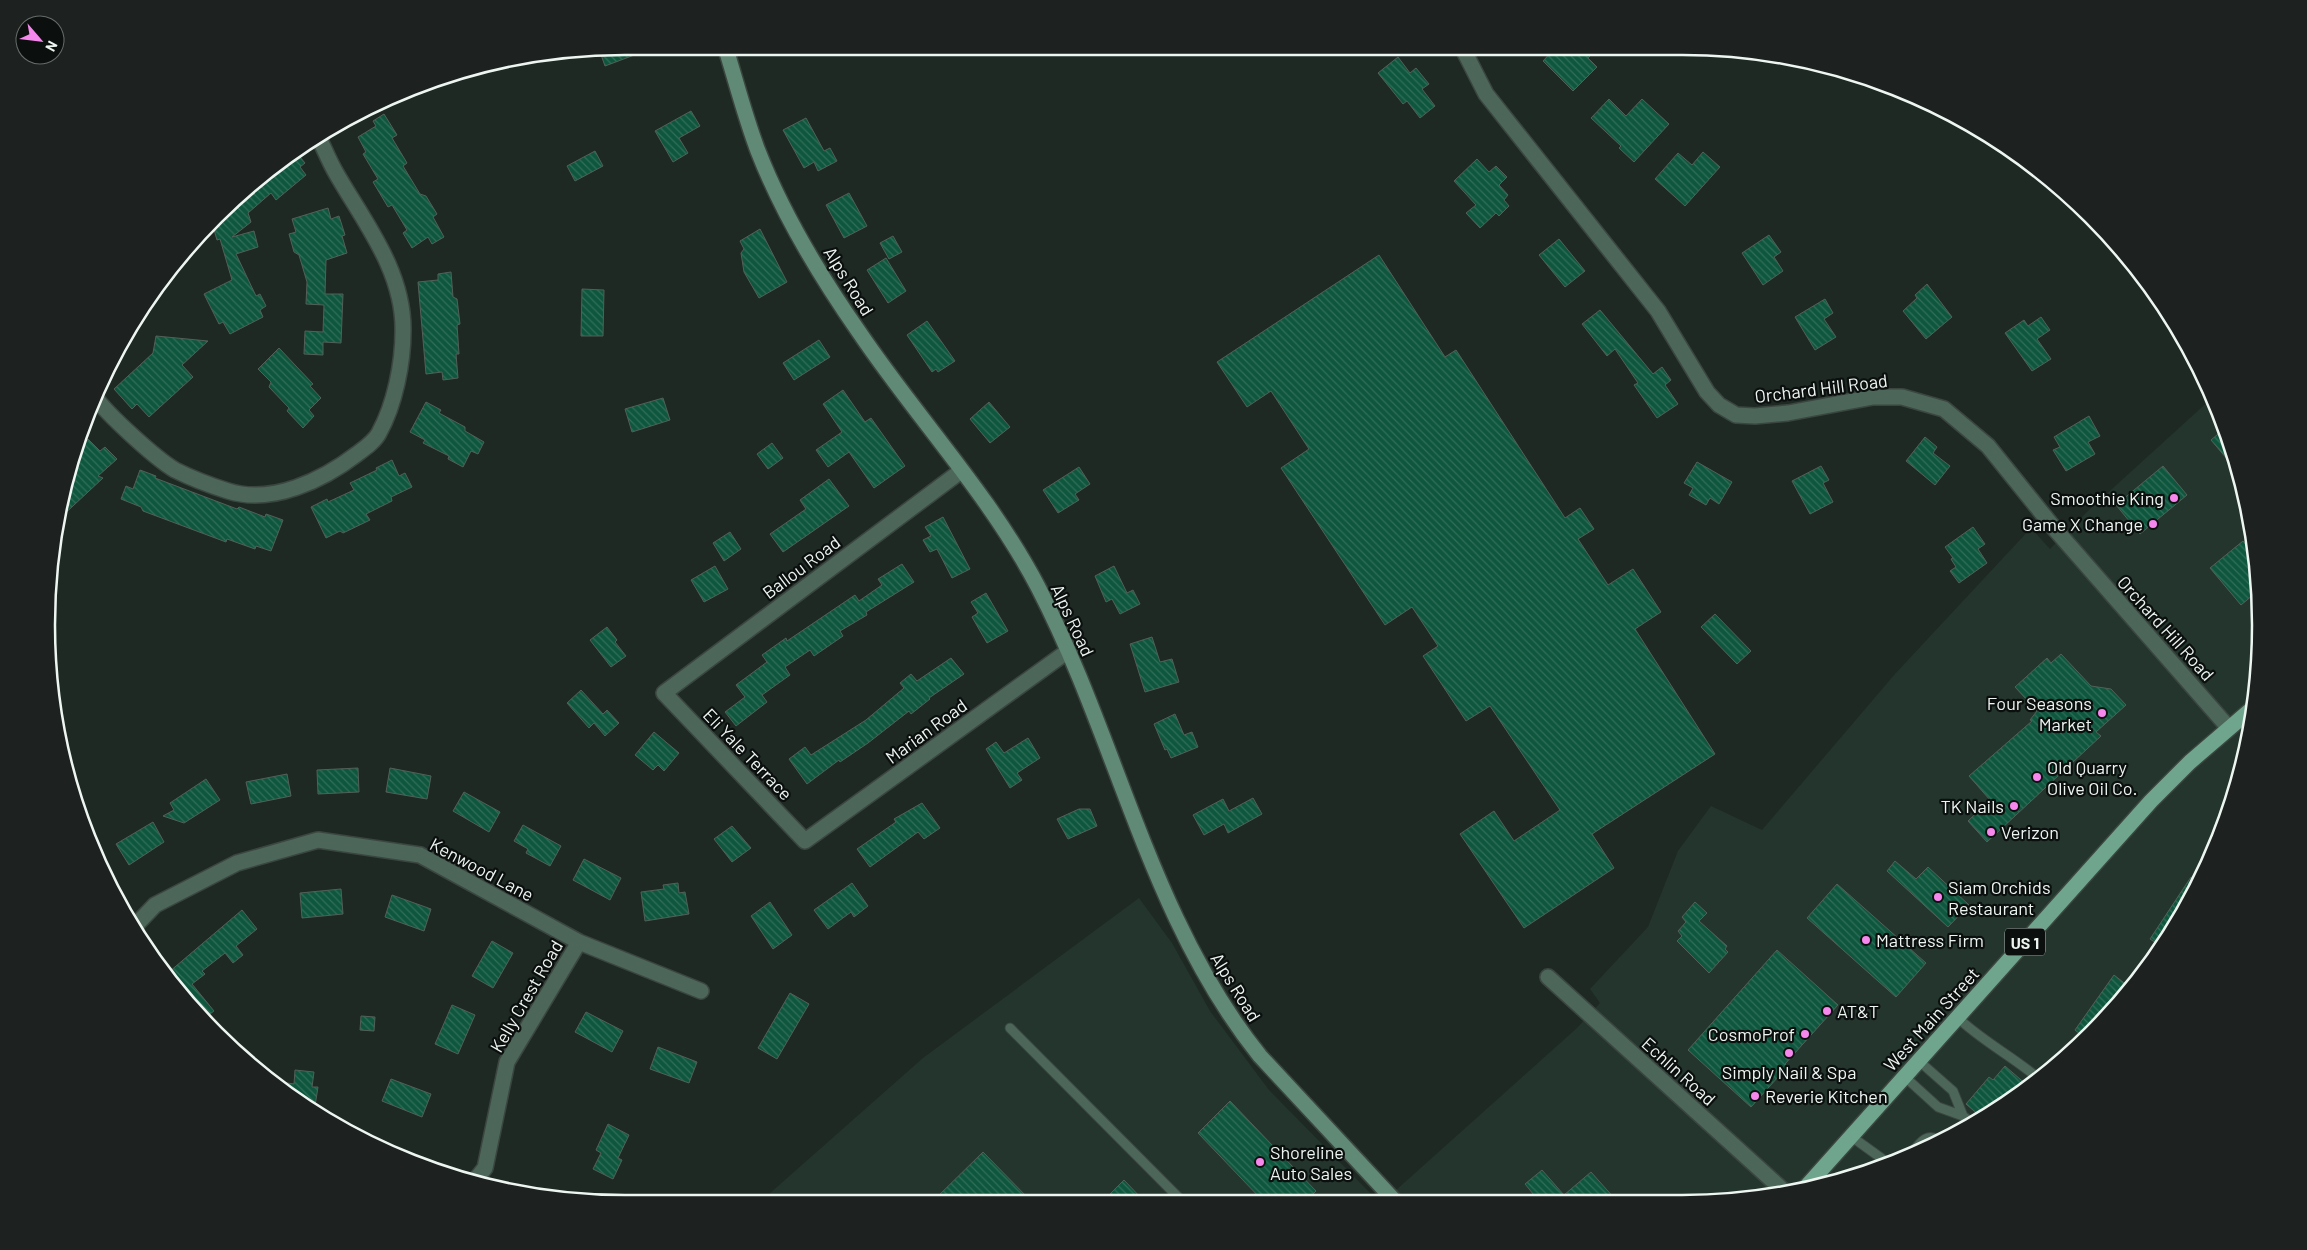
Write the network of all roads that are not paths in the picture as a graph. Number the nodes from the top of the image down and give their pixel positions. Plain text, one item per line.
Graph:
1 (728, 55) edge
2 (1466, 55) edge
3 (321, 143) edge
4 (99, 404) edge
5 (961, 471) junction
6 (1068, 651) junction
7 (664, 693) joint
8 (2245, 714) edge
9 (2228, 727) junction
10 (806, 841) joint
11 (139, 922) edge
12 (579, 942) junction
13 (1548, 977) dead end
14 (701, 992) dead end
15 (1957, 1017) junction
16 (1010, 1028) dead end
17 (1919, 1061) junction
18 (2033, 1074) edge
19 (1905, 1077) junction
20 (1963, 1116) junction
21 (1967, 1119) edge
22 (1852, 1137) junction
23 (1932, 1137) edge
24 (1921, 1142) edge
25 (1882, 1159) edge
26 (478, 1176) edge
27 (1816, 1179) edge
28 (1779, 1186) edge
29 (1176, 1195) edge
30 (1389, 1195) edge

1 - 5 street, Alps Road
2 - 9 street, Orchard Hill Road
3 - 4 street
5 - 6 street, Alps Road
5 - 7 street, Ballou Road
6 - 10 street, Marian Road
6 - 30 street, Alps Road
7 - 10 street, Eli Yale Terrace
8 - 9 main road, West Main Street / US 1
9 - 15 main road, West Main Street / US 1
11 - 12 street, Kenwood Lane
12 - 14 street, Kenwood Lane
12 - 26 street, Kelly Crest Road
13 - 28 street, Echlin Road
15 - 17 main road, West Main Street / US 1
15 - 18 lane
16 - 29 lane
17 - 19 main road, West Main Street / US 1
17 - 20 lane
19 - 20 lane
19 - 22 main road, West Main Street / US 1
20 - 21 lane
22 - 25 lane
22 - 27 main road, West Main Street / US 1
23 - 24 lane

